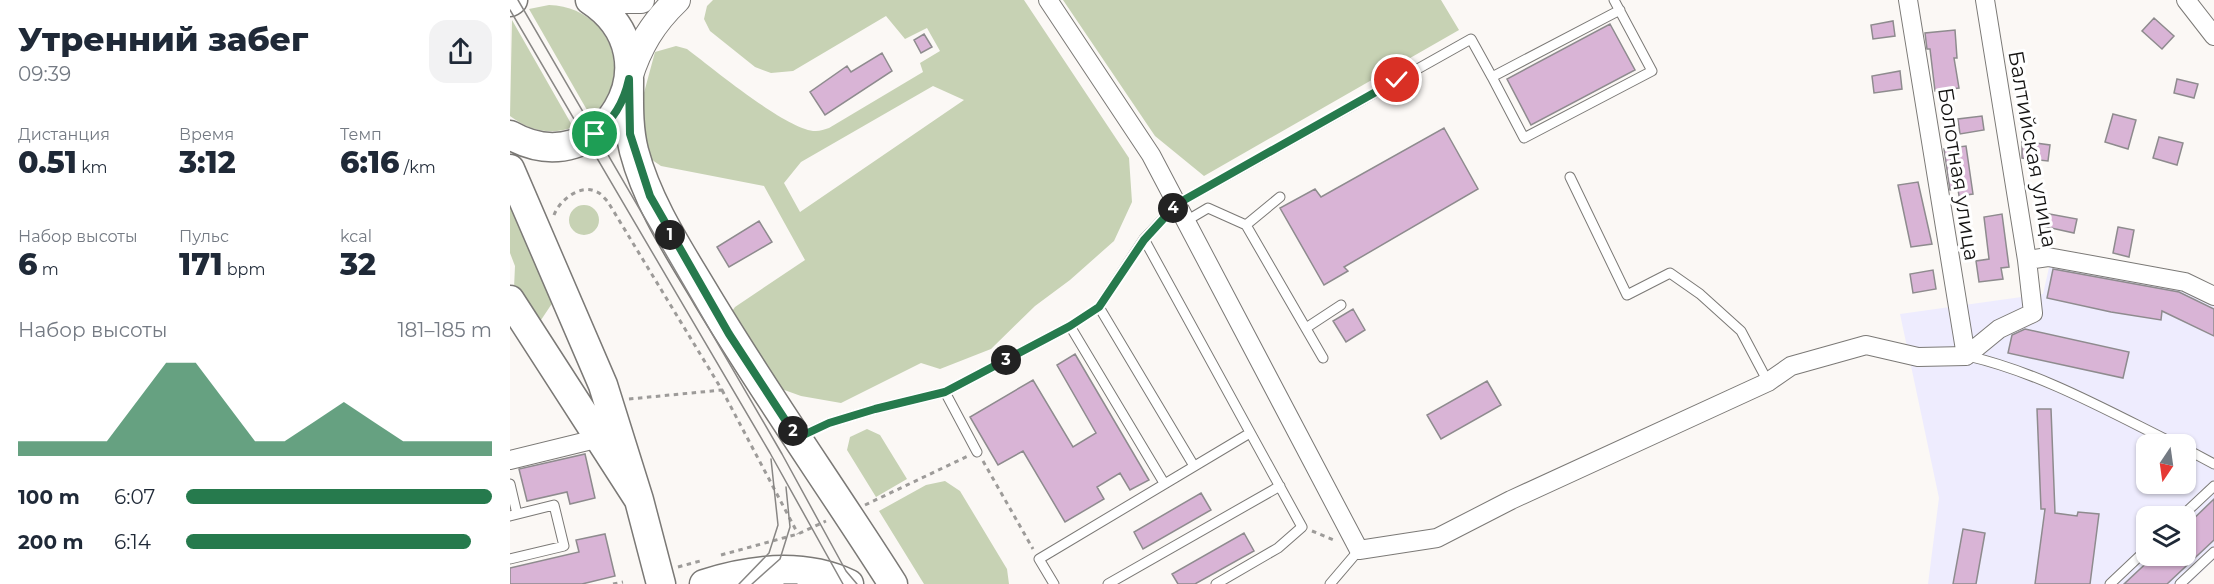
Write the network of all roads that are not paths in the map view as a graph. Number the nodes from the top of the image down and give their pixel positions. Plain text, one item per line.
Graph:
1 (590, 0) edge
2 (613, 0) edge
3 (641, 0) edge
4 (677, 0) edge
5 (1048, 0) edge
6 (1614, 0) edge
7 (1908, 0) edge
8 (1985, 0) edge
9 (2186, 0) edge
10 (1620, 10) junction
11 (2214, 36) edge
12 (1492, 77) junction
13 (629, 79) junction
14 (518, 142) edge
15 (510, 169) edge
16 (1570, 177) dead end
17 (1280, 197) dead end
18 (1177, 204) junction
19 (1186, 221) junction
20 (1246, 225) junction
21 (1144, 240) junction
22 (2027, 260) junction
23 (2214, 296) edge
24 (510, 300) edge
25 (1341, 305) dead end
26 (1099, 307) junction
27 (1070, 326) junction
28 (1306, 328) junction
29 (1966, 356) junction
30 (1323, 358) dead end
31 (1768, 382) junction
32 (945, 392) junction
33 (1250, 433) junction
34 (2155, 434) edge
35 (600, 438) junction
36 (797, 438) junction
37 (977, 452) road end
38 (2196, 454) edge
39 (510, 460) edge
40 (2214, 464) edge
41 (1194, 466) junction
42 (1164, 483) junction
43 (510, 484) edge
44 (1280, 486) junction
45 (2214, 486) edge
46 (639, 500) junction
47 (2193, 506) edge
48 (513, 515) edge
49 (854, 523) junction
50 (1359, 550) junction
51 (2214, 552) edge
52 (510, 559) edge
53 (2136, 559) edge
54 (707, 571) edge
55 (668, 576) edge
56 (839, 582) edge
57 (893, 584) edge
58 (1054, 584) edge
59 (1108, 584) edge
60 (1216, 584) edge
61 (1330, 584) edge
62 (2110, 584) edge
63 (2180, 584) edge

1 - 13 main road
2 - 3 main road
4 - 13 main road
5 - 18 street
6 - 10 lane
7 - 29 street, Болотная улица
8 - 22 street, Балтийская улица
9 - 11 street
10 - 12 lane
10 - 12 lane
12 - 18 lane
13 - 14 main road
13 - 36 main road
15 - 46 main road
16 - 31 lane
17 - 20 lane
18 - 19 street
18 - 21 lane
19 - 20 lane
19 - 50 street
20 - 28 lane
21 - 26 lane
21 - 33 lane
22 - 23 street, Балтийская улица
22 - 29 street
24 - 35 main road
25 - 28 lane
26 - 27 lane
26 - 41 lane
27 - 32 lane
27 - 42 lane
28 - 30 lane
29 - 31 street
29 - 34 lane
31 - 50 street
32 - 36 lane
32 - 37 lane
33 - 41 lane
33 - 44 lane
35 - 39 street
35 - 46 main road
36 - 49 main road
38 - 40 lane
41 - 42 lane
42 - 58 lane
43 - 48 lane
44 - 59 lane
44 - 60 lane
45 - 47 lane
46 - 55 main road
48 - 52 lane
49 - 56 main road
49 - 57 main road
50 - 61 lane
51 - 63 lane
53 - 62 lane
54 - 56 main road

